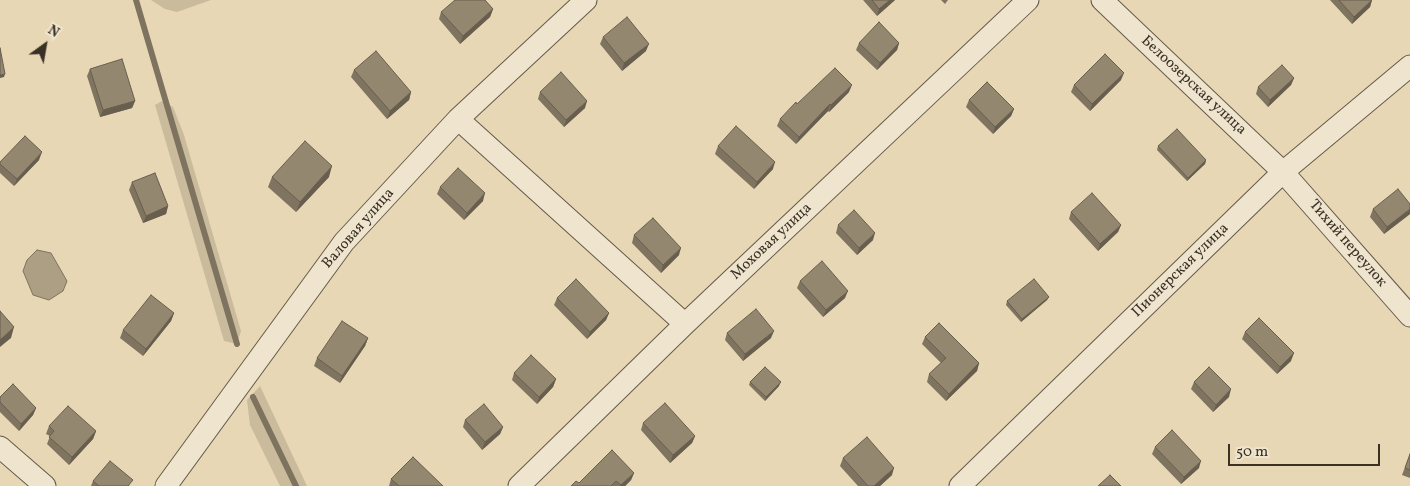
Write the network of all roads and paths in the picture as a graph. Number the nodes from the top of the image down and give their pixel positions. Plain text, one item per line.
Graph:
1 (586, 0) edge
2 (1028, 0) edge
3 (1102, 0) edge
4 (1410, 66) edge
5 (458, 119) junction
6 (1283, 172) junction
7 (1410, 316) edge
8 (686, 324) junction
9 (0, 447) edge
10 (45, 486) edge
11 (166, 486) edge
12 (519, 486) edge
13 (960, 486) edge

1 - 5 street, Валовая улица
2 - 8 street, Моховая улица
3 - 6 street, Белоозерская улица
4 - 6 street, Пионерская улица
5 - 8 street
5 - 11 street, Валовая улица
6 - 7 street, Тихий переулок
6 - 13 street, Пионерская улица
8 - 12 street, Моховая улица
9 - 10 street

